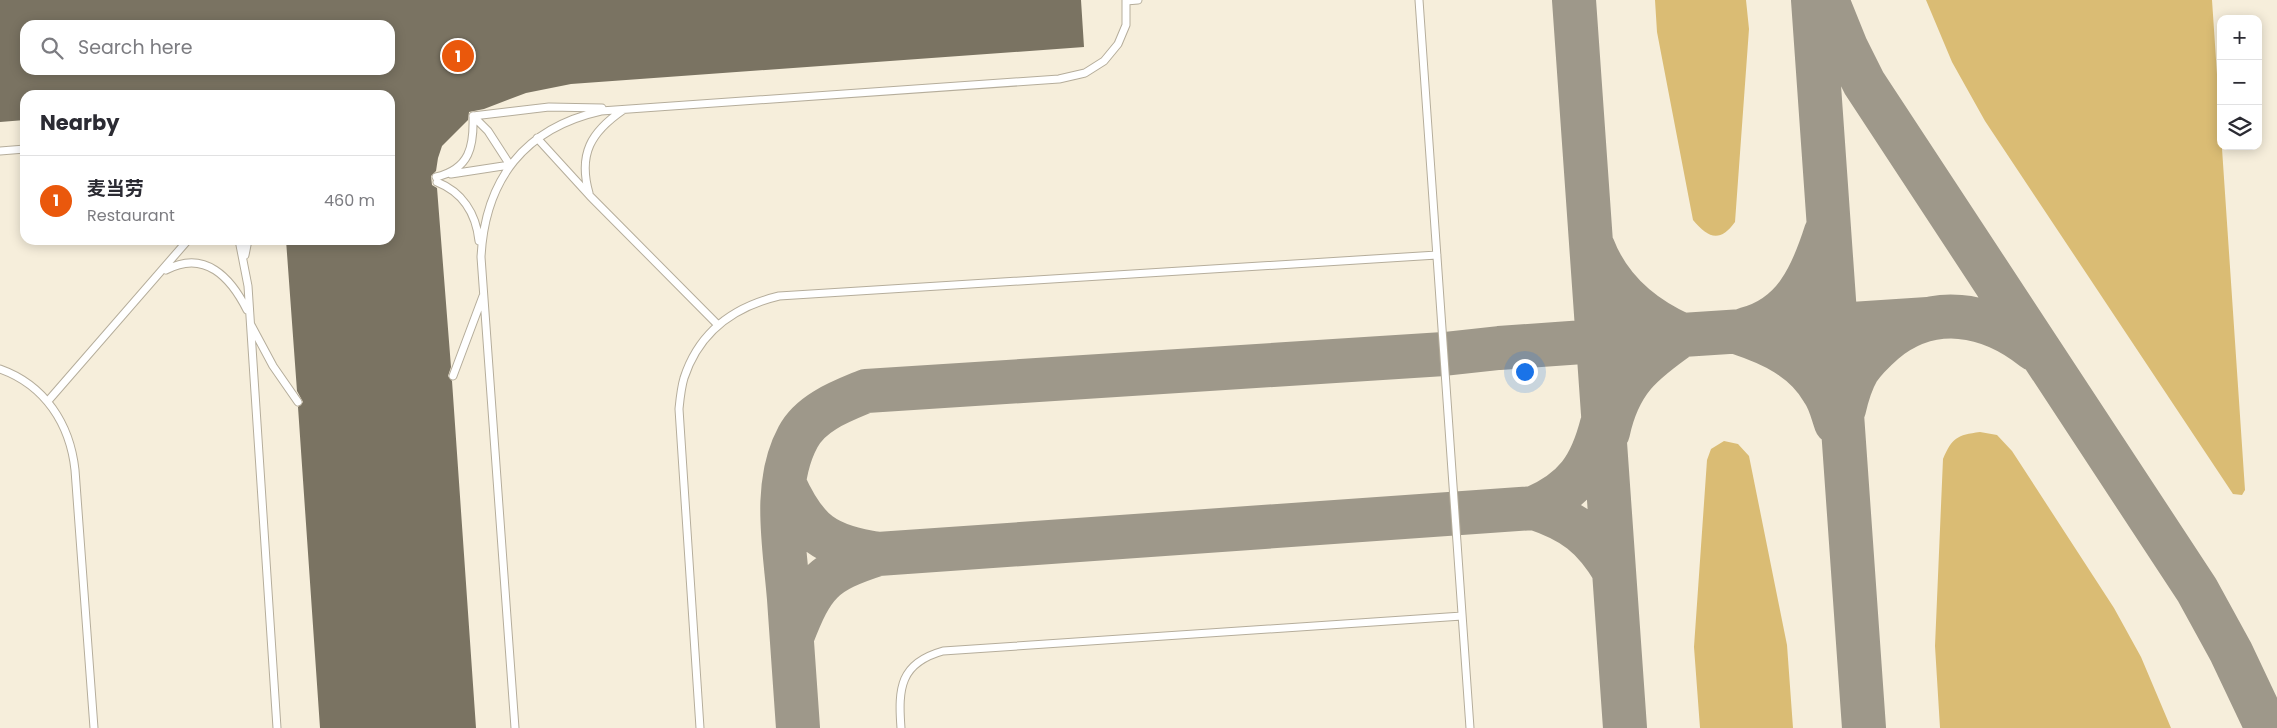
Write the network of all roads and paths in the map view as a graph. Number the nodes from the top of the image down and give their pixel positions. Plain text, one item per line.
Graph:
1 (1126, 0) edge
2 (1138, 0) edge
3 (1419, 0) edge
4 (624, 109) junction
5 (473, 116) junction
6 (537, 138) junction
7 (20, 149) edge
8 (0, 151) edge
9 (510, 165) junction
10 (448, 174) junction
11 (590, 196) junction
12 (184, 245) edge
13 (241, 245) edge
14 (247, 245) edge
15 (1437, 255) junction
16 (481, 257) junction
17 (244, 261) junction
18 (161, 272) junction
19 (484, 294) junction
20 (250, 314) junction
21 (250, 323) junction
22 (717, 324) junction
23 (0, 369) edge
24 (453, 376) dead end
25 (48, 401) junction
26 (298, 402) dead end
27 (1462, 616) junction
28 (94, 728) edge
29 (278, 728) edge
30 (515, 728) edge
31 (700, 728) edge
32 (901, 728) edge
33 (1470, 728) edge

1 - 2 lane
1 - 4 lane
3 - 15 lane
4 - 5 lane
4 - 6 lane
4 - 11 lane
5 - 9 lane
5 - 10 lane
6 - 9 lane
6 - 11 lane
7 - 8 lane
9 - 10 lane
9 - 16 lane
10 - 16 lane
11 - 22 lane
12 - 18 lane
13 - 17 lane
14 - 17 lane
15 - 22 lane
15 - 27 lane
16 - 19 lane
17 - 20 lane
18 - 20 lane
18 - 25 lane
19 - 24 lane
19 - 30 lane
20 - 21 lane
21 - 26 lane
21 - 29 lane
22 - 31 lane
23 - 25 lane
25 - 28 lane
27 - 32 lane
27 - 33 lane

